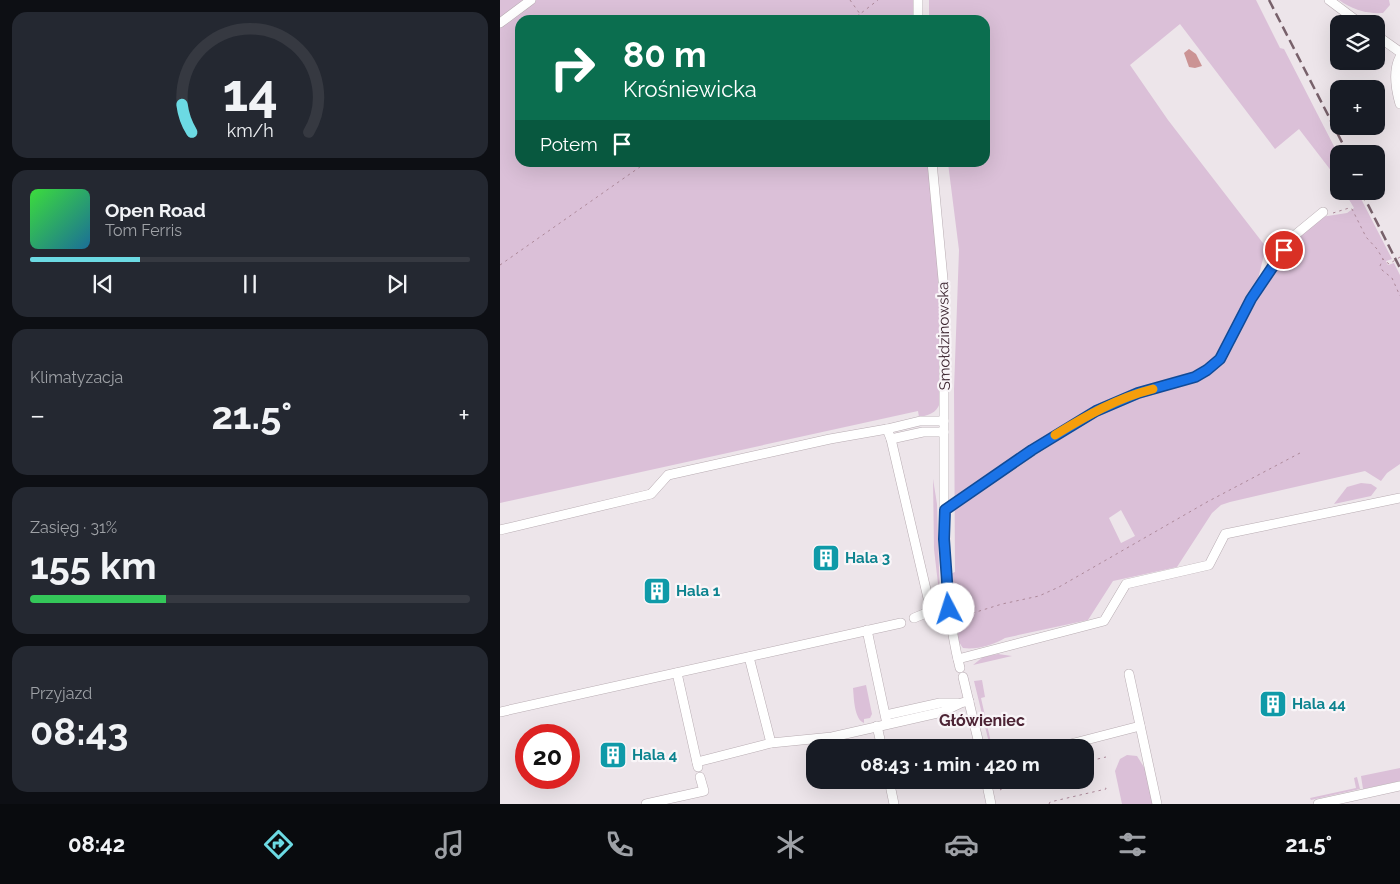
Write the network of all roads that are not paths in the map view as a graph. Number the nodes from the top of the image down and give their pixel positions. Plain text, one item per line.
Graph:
1 (531, 0) edge
2 (918, 0) edge
3 (1329, 0) edge
4 (918, 15) edge
5 (1349, 15) edge
6 (500, 23) edge
7 (1385, 41) edge
8 (1400, 52) edge
9 (1400, 57) edge
10 (1400, 104) edge
11 (932, 167) edge
12 (1323, 212) road end
13 (944, 421) junction
14 (887, 429) junction
15 (944, 432) junction
16 (892, 439) junction
17 (1400, 498) edge
18 (945, 510) junction
19 (500, 530) edge
20 (931, 611) junction
21 (914, 618) dead end
22 (901, 623) dead end
23 (951, 624) junction
24 (867, 630) junction
25 (749, 657) junction
26 (677, 673) junction
27 (1129, 674) dead end
28 (963, 678) dead end
29 (965, 702) junction
30 (500, 712) edge
31 (887, 719) junction
32 (877, 726) junction
33 (1140, 726) junction
34 (880, 739) edge
35 (977, 739) edge
36 (1090, 739) edge
37 (771, 743) junction
38 (700, 777) dead end
39 (1400, 786) edge
40 (891, 789) edge
41 (988, 789) edge
42 (646, 804) edge
43 (894, 804) edge
44 (991, 804) edge
45 (1157, 804) edge
46 (1318, 804) edge

1 - 6 street
2 - 4 street
3 - 5 street
7 - 8 street
9 - 10 street
11 - 13 street, Smołdzinowska
12 - 18 street
13 - 14 street
13 - 15 street, Smołdzinowska
14 - 16 street
14 - 19 street
15 - 16 street
15 - 18 street, Smołdzinowska
16 - 20 street
17 - 23 street, Smołdzinowska
18 - 23 street, Smołdzinowska
20 - 21 street
20 - 23 street
22 - 24 street
24 - 25 street
24 - 31 street
25 - 26 street
25 - 37 street
26 - 30 street
26 - 37 street
27 - 33 street
28 - 29 street
29 - 31 street
29 - 35 street
31 - 32 street
32 - 34 street
32 - 37 street
33 - 36 street
33 - 45 street
38 - 42 street
39 - 46 street
40 - 43 street
41 - 44 street

